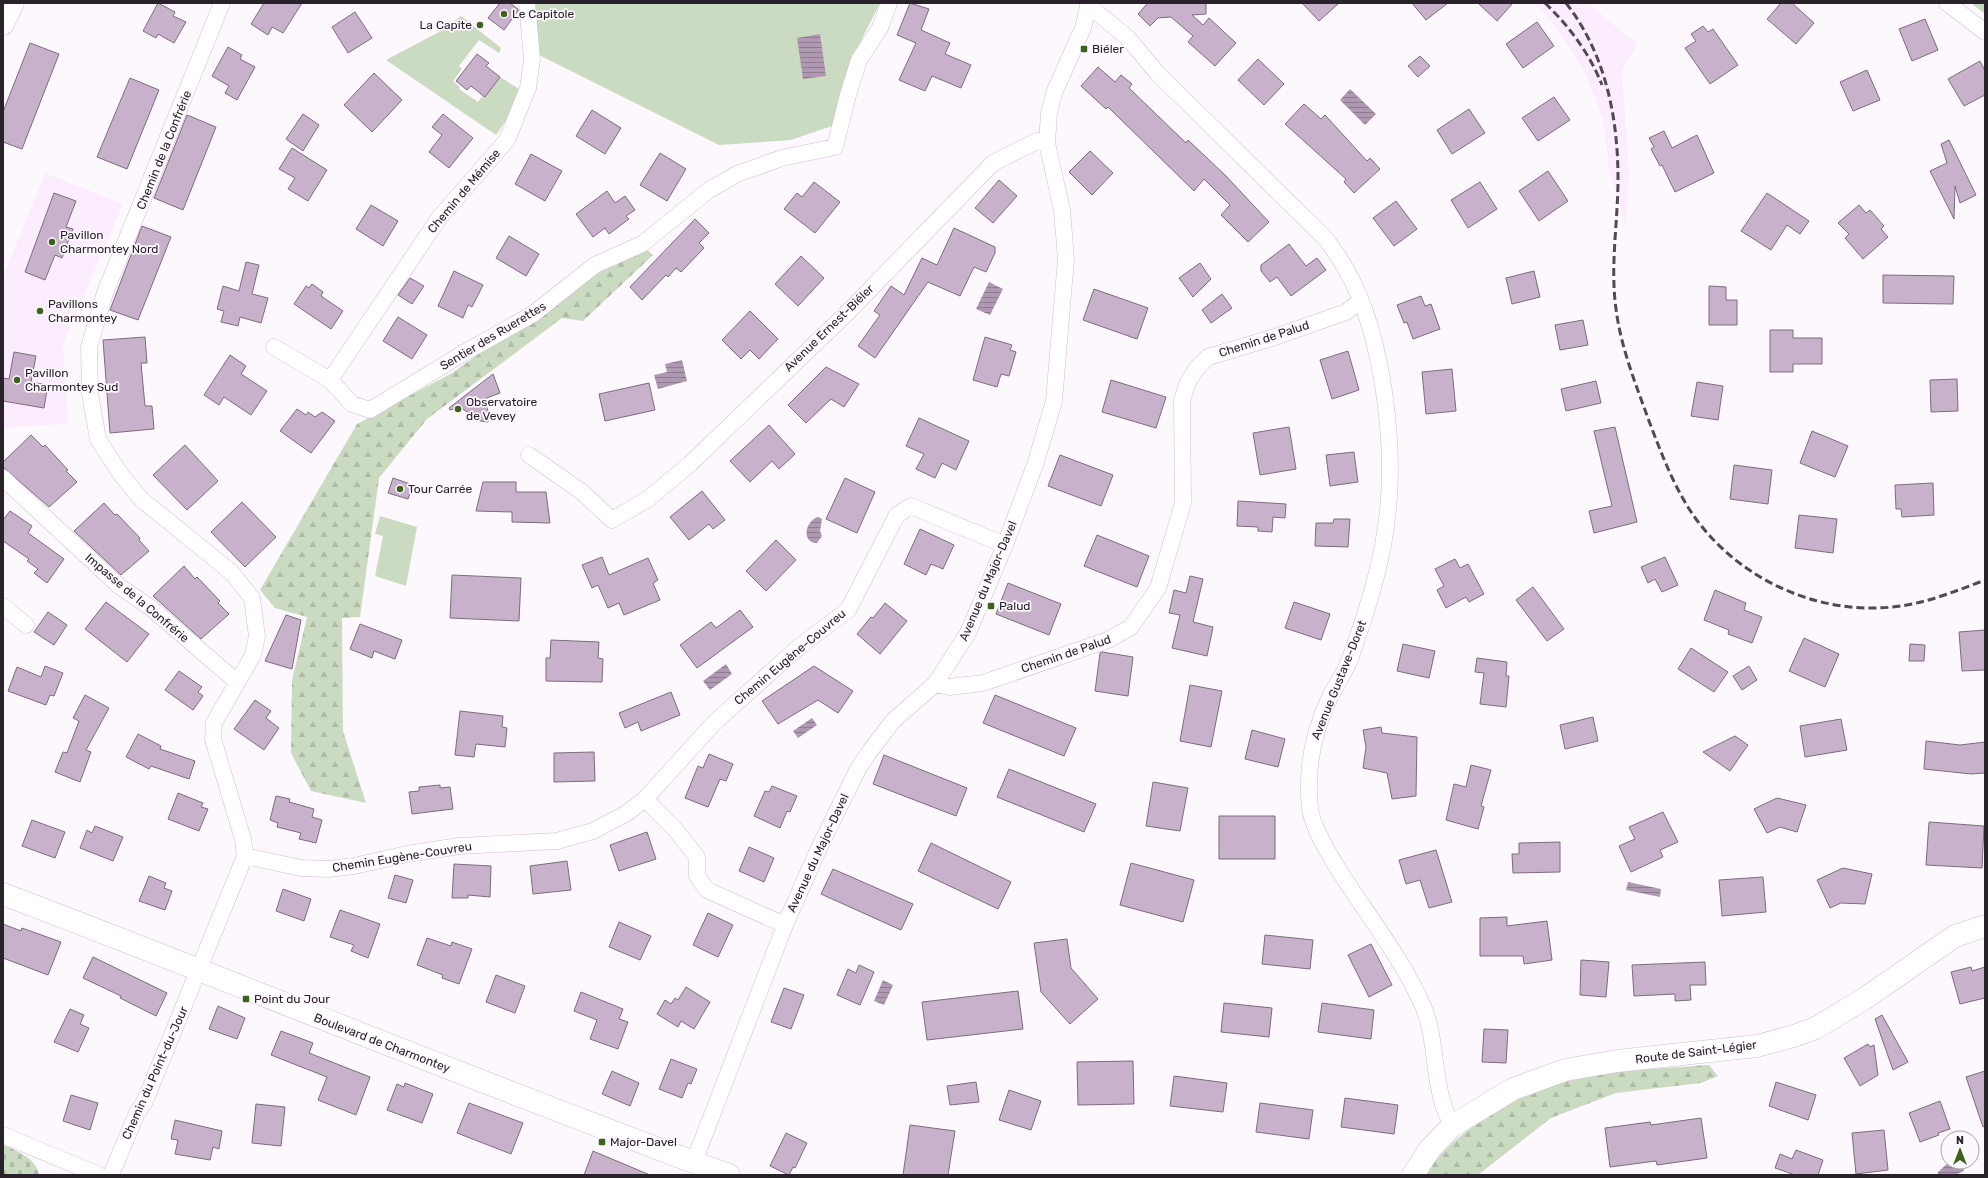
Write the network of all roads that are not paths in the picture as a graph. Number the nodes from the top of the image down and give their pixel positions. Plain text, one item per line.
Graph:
1 (13, 3) edge
2 (222, 3) edge
3 (527, 3) edge
4 (889, 3) edge
5 (1947, 3) edge
6 (1089, 4) edge
7 (3, 24) edge
8 (1985, 32) edge
9 (1047, 143) junction
10 (1360, 301) junction
11 (274, 347) dead end
12 (330, 380) junction
13 (529, 455) dead end
14 (3, 478) edge
15 (1005, 545) junction
16 (3, 606) edge
17 (26, 625) dead end
18 (237, 682) junction
19 (935, 684) junction
20 (646, 800) junction
21 (245, 856) junction
22 (3, 894) edge
23 (785, 925) junction
24 (1985, 926) edge
25 (198, 970) junction
26 (1452, 1126) junction
27 (3, 1135) edge
28 (691, 1169) edge
29 (99, 1175) edge
30 (111, 1175) edge
31 (729, 1175) edge
32 (1414, 1175) edge

1 - 7 street
2 - 18 street, Chemin de la Confrérie
3 - 12 street, Chemin de Mémise
4 - 12 street, Sentier des Ruerettes
5 - 8 street
6 - 9 street, Avenue du Major-Davel
6 - 10 street
9 - 13 street, Avenue Ernest-Biéler
9 - 15 street, Avenue du Major-Davel
10 - 19 street, Chemin de Palud
10 - 26 street, Avenue Gustave-Doret
11 - 12 street
14 - 18 street, Impasse de la Confrérie
15 - 19 street, Avenue du Major-Davel
15 - 20 street, Chemin Eugène-Couvreu
16 - 17 street
18 - 21 street
19 - 23 street, Avenue du Major-Davel
20 - 21 street, Chemin Eugène-Couvreu
20 - 23 street
21 - 25 street
22 - 25 street, Boulevard de Charmontey
23 - 28 street, Avenue du Major-Davel
24 - 26 street, Route de Saint-Légier
25 - 28 street, Boulevard de Charmontey
25 - 30 street, Chemin du Point-du-Jour
26 - 32 street, Route de Saint-Légier
27 - 29 street
28 - 31 street, Boulevard de Charmontey

